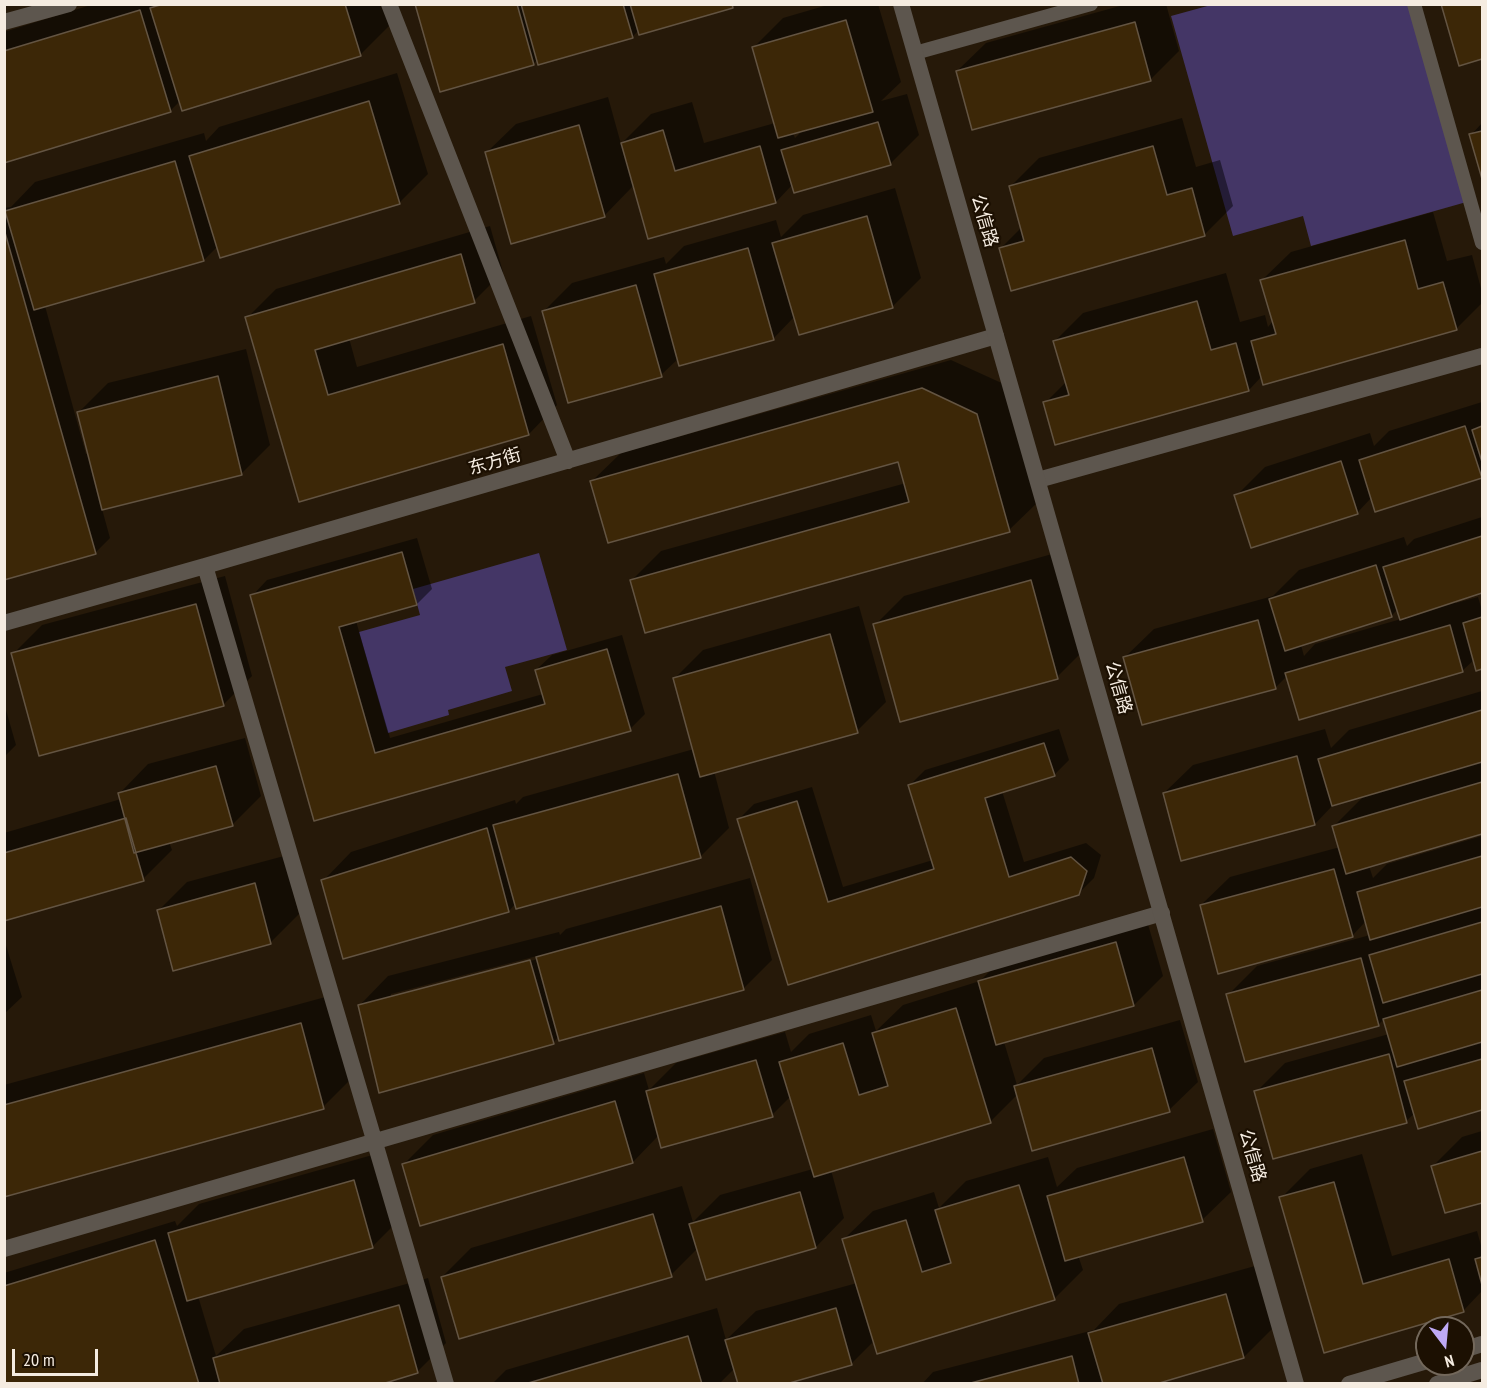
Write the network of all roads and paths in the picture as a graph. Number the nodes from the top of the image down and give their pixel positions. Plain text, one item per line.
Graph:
1 (69, 4) edge
2 (388, 4) edge
3 (901, 4) edge
4 (1091, 4) edge
5 (1414, 4) edge
6 (4, 22) edge
7 (915, 53) junction
8 (1482, 243) edge
9 (996, 336) junction
10 (1482, 357) edge
11 (567, 461) junction
12 (1038, 480) junction
13 (205, 566) junction
14 (4, 623) edge
15 (1162, 913) junction
16 (376, 1141) junction
17 (4, 1249) edge
18 (1415, 1364) edge
19 (1482, 1370) edge
20 (446, 1383) edge
21 (1296, 1383) edge
22 (1349, 1383) edge
23 (1437, 1383) edge

1 - 6 street
2 - 11 street
3 - 7 street, 公信路
4 - 7 lane
5 - 8 lane
7 - 9 street, 公信路
9 - 11 street, 东方街
9 - 12 street, 公信路
10 - 12 street
11 - 13 street, 东方街
12 - 15 street, 公信路
13 - 14 street, 东方街
13 - 16 street
15 - 16 street
15 - 21 street, 公信路
16 - 17 street
16 - 20 street
18 - 22 street
19 - 23 street

